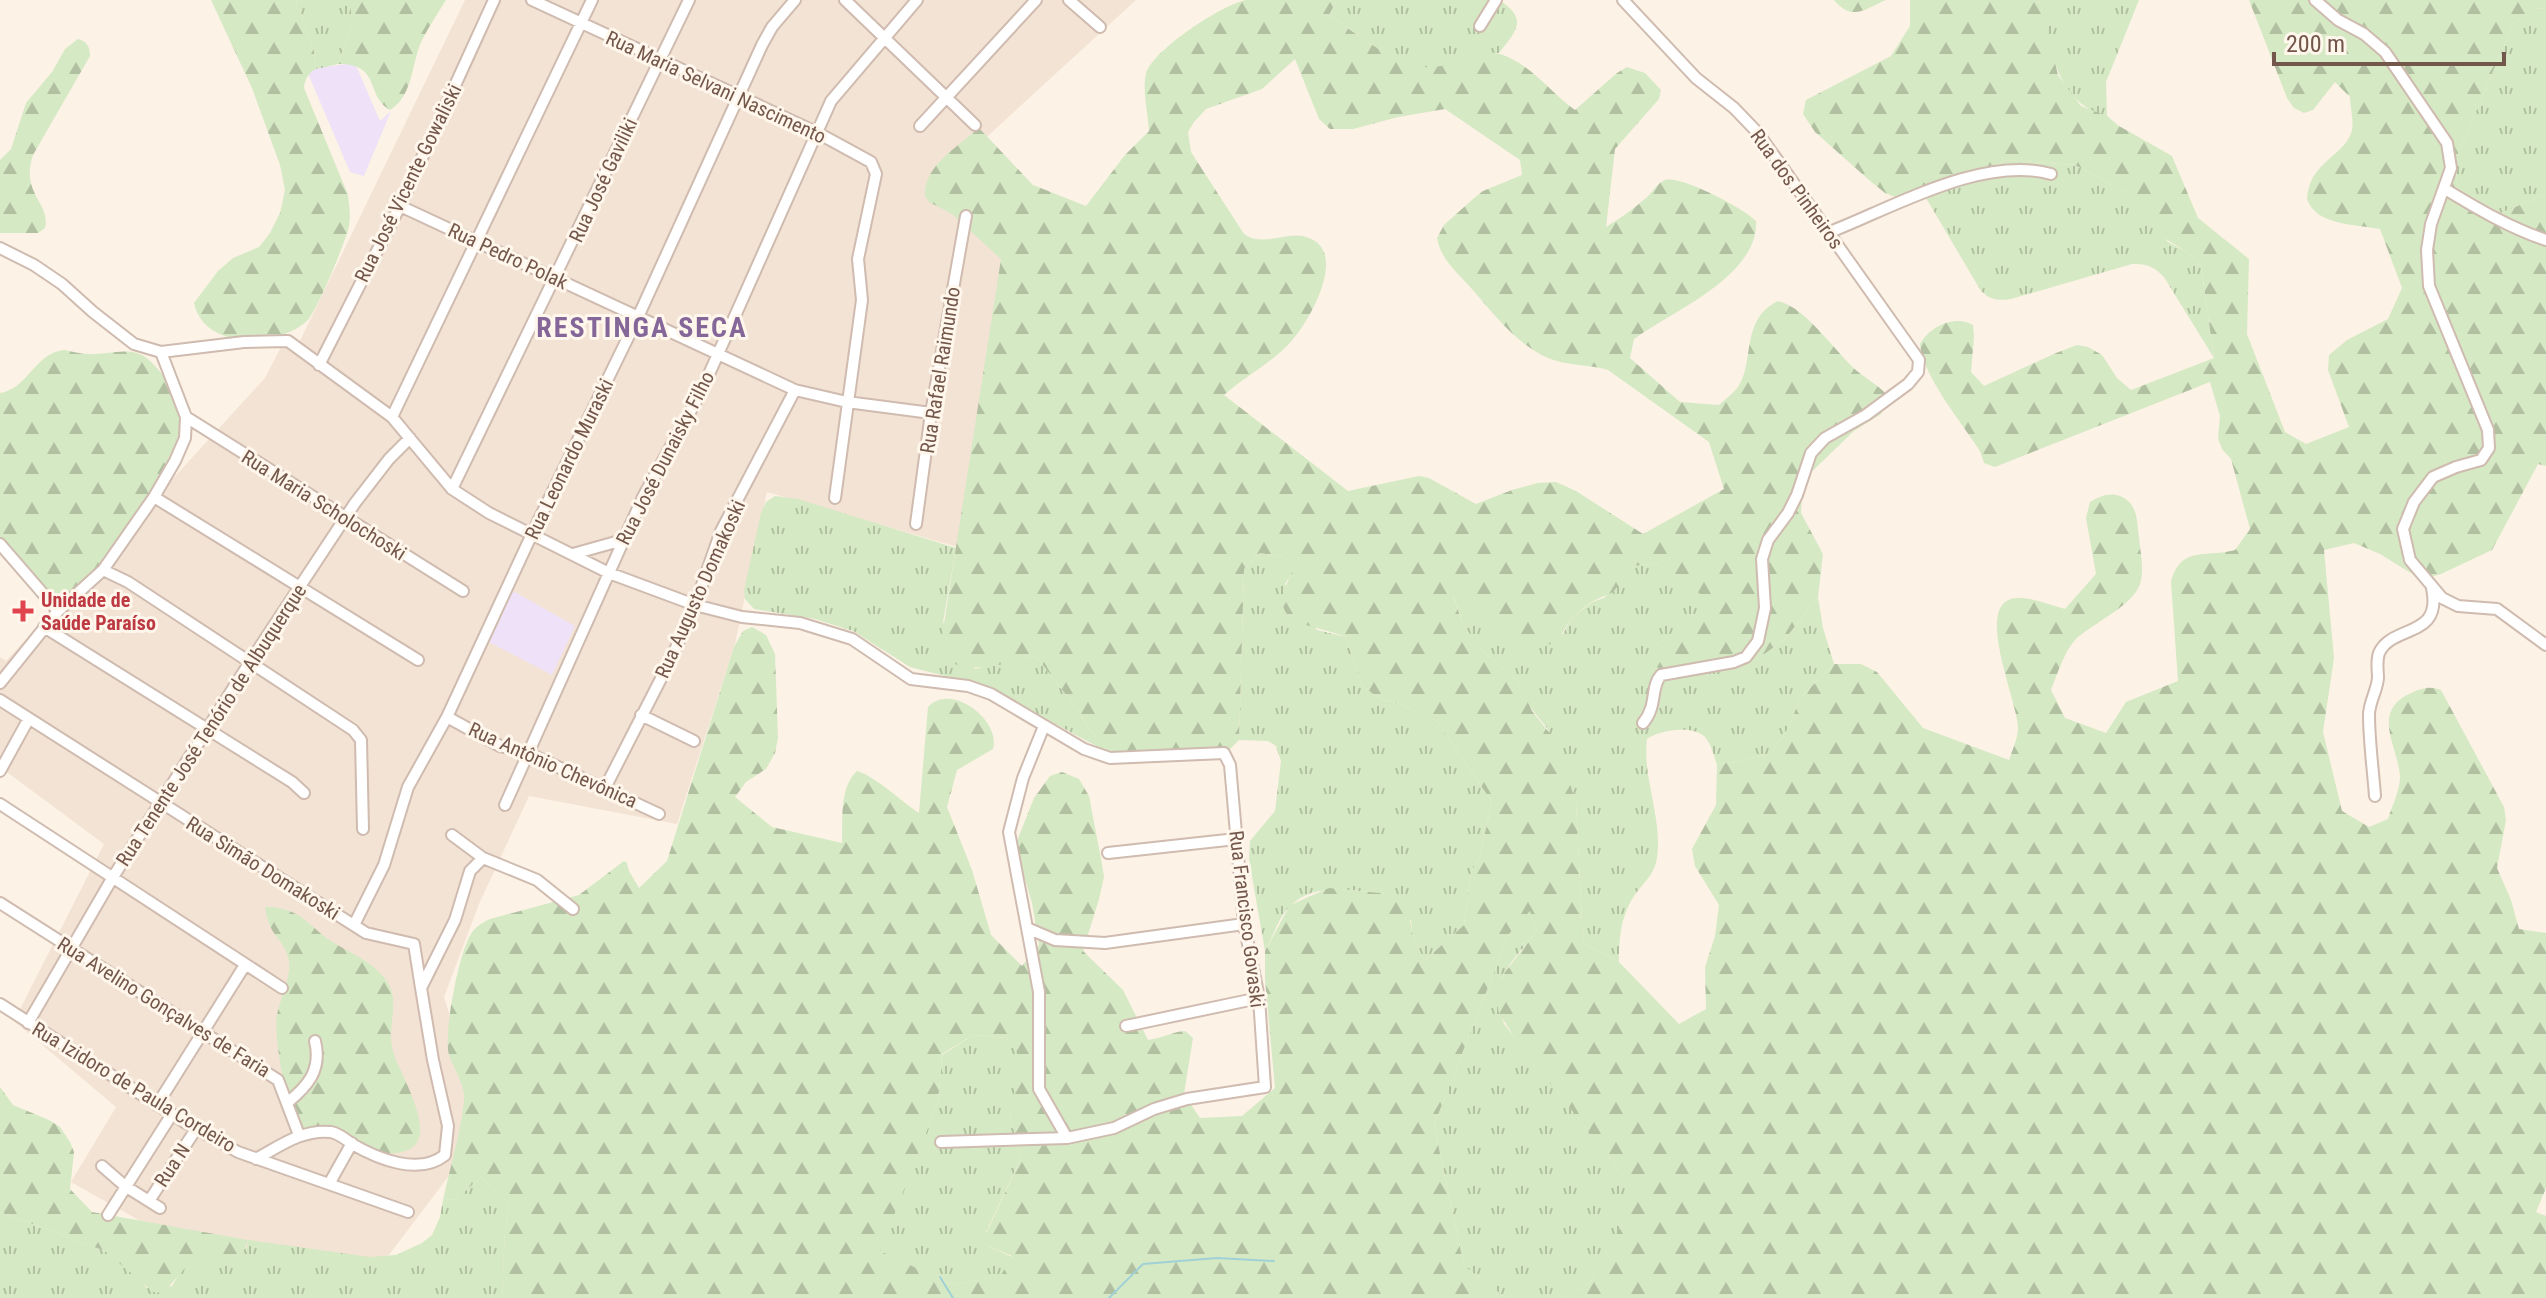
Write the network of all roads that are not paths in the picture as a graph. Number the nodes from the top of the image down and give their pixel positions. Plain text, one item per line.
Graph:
1 (494, 0) edge
2 (532, 0) edge
3 (592, 0) edge
4 (689, 0) edge
5 (795, 0) edge
6 (845, 0) edge
7 (917, 0) edge
8 (1036, 0) edge
9 (1069, 0) edge
10 (1496, 0) edge
11 (1623, 0) edge
12 (2315, 0) edge
13 (581, 23) junction
14 (1480, 26) dead end
15 (1100, 27) dead end
16 (883, 37) junction
17 (660, 60) junction
18 (740, 97) junction
19 (946, 100) junction
20 (975, 125) dead end
21 (920, 126) dead end
22 (816, 132) junction
23 (2051, 174) dead end
24 (2445, 189) junction
25 (400, 206) junction
26 (966, 216) dead end
27 (1830, 232) junction
28 (2546, 240) edge
29 (477, 241) junction
30 (0, 248) edge
31 (556, 279) junction
32 (638, 317) junction
33 (161, 352) junction
34 (717, 352) junction
35 (319, 365) junction
36 (795, 390) junction
37 (847, 402) junction
38 (931, 413) junction
39 (186, 417) junction
40 (392, 417) junction
41 (410, 438) junction
42 (452, 489) junction
43 (154, 497) junction
44 (835, 498) dead end
45 (344, 519) junction
46 (916, 524) dead end
47 (532, 534) junction
48 (623, 540) junction
49 (0, 544) edge
50 (573, 554) junction
51 (103, 570) junction
52 (609, 573) junction
53 (300, 586) junction
54 (2432, 587) junction
55 (463, 591) dead end
56 (695, 605) junction
57 (58, 611) junction
58 (44, 627) junction
59 (2546, 645) edge
60 (418, 660) dead end
61 (250, 662) junction
62 (0, 683) edge
63 (0, 700) edge
64 (641, 715) junction
65 (447, 717) junction
66 (28, 720) junction
67 (1643, 723) dead end
68 (1044, 726) junction
69 (207, 730) junction
70 (694, 741) dead end
71 (528, 753) junction
72 (0, 771) edge
73 (605, 788) junction
74 (304, 793) dead end
75 (2375, 796) dead end
76 (161, 803) junction
77 (0, 804) edge
78 (505, 805) dead end
79 (659, 814) dead end
80 (363, 829) dead end
81 (452, 835) dead end
82 (1236, 839) junction
83 (1108, 853) dead end
84 (483, 858) junction
85 (113, 877) junction
86 (0, 903) edge
87 (573, 909) dead end
88 (1244, 924) junction
89 (354, 925) junction
90 (1027, 928) junction
91 (70, 949) junction
92 (245, 965) junction
93 (282, 988) dead end
94 (421, 988) junction
95 (1259, 998) junction
96 (0, 1004) edge
97 (28, 1023) junction
98 (1126, 1026) dead end
99 (203, 1034) junction
100 (315, 1041) dead end
101 (287, 1103) junction
102 (157, 1105) junction
103 (172, 1114) junction
104 (196, 1129) junction
105 (299, 1135) junction
106 (1067, 1138) junction
107 (941, 1142) dead end
108 (352, 1143) junction
109 (256, 1159) junction
110 (102, 1166) dead end
111 (329, 1184) junction
112 (125, 1186) junction
113 (149, 1201) junction
114 (160, 1208) dead end
115 (408, 1212) dead end
116 (108, 1215) dead end

1 - 25 street, Rua José Vicente Gowaliski
2 - 13 street, Rua Maria Selvani Nascimento
3 - 13 street
4 - 17 street, Rua José Gaviliki
5 - 18 street, Rua Leonardo Muraski
6 - 16 street
7 - 16 street, Rua José Dunaisky Filho
8 - 19 street
9 - 15 street
10 - 14 street
11 - 27 street, Rua dos Pinheiros
12 - 24 street
13 - 17 street, Rua Maria Selvani Nascimento
13 - 29 street
16 - 19 street
16 - 22 street, Rua José Dunaisky Filho
17 - 18 street, Rua Maria Selvani Nascimento
17 - 31 street, Rua José Gaviliki
18 - 22 street, Rua Maria Selvani Nascimento
18 - 32 street, Rua Leonardo Muraski
19 - 20 street
19 - 21 street
22 - 34 street, Rua José Dunaisky Filho
22 - 37 street, Rua Maria Selvani Nascimento
23 - 27 street
24 - 28 street
24 - 54 street
25 - 29 street, Rua Pedro Polak
25 - 35 street, Rua José Vicente Gowaliski
26 - 38 street, Rua Rafael Raimundo
27 - 67 street, Rua dos Pinheiros
29 - 31 street, Rua Pedro Polak
29 - 40 street
30 - 33 street
31 - 32 street, Rua Pedro Polak
31 - 42 street, Rua José Gaviliki
32 - 34 street, Rua Pedro Polak
32 - 47 street, Rua Leonardo Muraski
33 - 35 street
33 - 39 street
34 - 36 street, Rua Pedro Polak
34 - 48 street, Rua José Dunaisky Filho
35 - 40 street
36 - 37 street, Rua Pedro Polak
36 - 56 street, Rua Augusto Domakoski
37 - 38 street, Rua Pedro Polak
37 - 44 street
38 - 46 street, Rua Rafael Raimundo
39 - 43 street
39 - 45 street, Rua Maria Scholochoski
40 - 41 street
41 - 42 street
41 - 45 street, Rua Tenente José Tenório de Albuquerque
42 - 47 street
43 - 51 street
43 - 53 street
45 - 53 street, Rua Tenente José Tenório de Albuquerque
45 - 55 street, Rua Maria Scholochoski
47 - 50 street
47 - 65 street, Rua Leonardo Muraski
48 - 50 street
48 - 52 street, Rua José Dunaisky Filho
49 - 57 street
50 - 52 street
51 - 57 street
51 - 61 street
52 - 56 street
52 - 71 street, Rua José Dunaisky Filho
53 - 60 street
53 - 61 street, Rua Tenente José Tenório de Albuquerque
54 - 59 street
54 - 75 street
56 - 64 street, Rua Augusto Domakoski
56 - 68 street
57 - 58 street
58 - 62 street
58 - 69 street
61 - 69 street, Rua Tenente José Tenório de Albuquerque
61 - 80 street
63 - 66 street, Rua Simão Domakoski
64 - 70 street
64 - 73 street, Rua Augusto Domakoski
65 - 71 street, Rua Antônio Chevônica
65 - 89 street, Rua Leonardo Muraski
66 - 72 street
66 - 76 street, Rua Simão Domakoski
68 - 82 street, Rua Francisco Govaski
68 - 90 street
69 - 74 street
69 - 76 street, Rua Tenente José Tenório de Albuquerque
71 - 73 street, Rua Antônio Chevônica
71 - 78 street, Rua José Dunaisky Filho
73 - 79 street, Rua Antônio Chevônica
76 - 85 street, Rua Tenente José Tenório de Albuquerque
76 - 89 street, Rua Simão Domakoski
77 - 85 street
81 - 84 street
82 - 83 street
82 - 88 street, Rua Francisco Govaski
84 - 87 street
84 - 94 street
85 - 91 street, Rua Tenente José Tenório de Albuquerque
85 - 92 street
86 - 91 street, Rua Avelino Gonçalves de Faria
88 - 90 street
88 - 95 street, Rua Francisco Govaski
89 - 94 street, Rua Simão Domakoski
90 - 106 street
91 - 97 street, Rua Tenente José Tenório de Albuquerque
91 - 99 street, Rua Avelino Gonçalves de Faria
92 - 93 street
92 - 99 street
94 - 108 street
95 - 98 street
95 - 106 street, Rua Francisco Govaski
96 - 97 street, Rua Izidoro de Paula Cordeiro
97 - 102 street, Rua Izidoro de Paula Cordeiro
99 - 101 street, Rua Avelino Gonçalves de Faria
99 - 102 street
100 - 101 street
101 - 105 street, Rua Avelino Gonçalves de Faria
102 - 103 street, Rua Izidoro de Paula Cordeiro
103 - 104 street, Rua Izidoro de Paula Cordeiro
103 - 112 street
104 - 109 street, Rua Izidoro de Paula Cordeiro
104 - 113 street, Rua N
105 - 108 street
105 - 109 street
106 - 107 street
108 - 111 street
109 - 111 street, Rua Izidoro de Paula Cordeiro
110 - 112 street
111 - 115 street, Rua Izidoro de Paula Cordeiro
112 - 113 street
112 - 116 street
113 - 114 street

